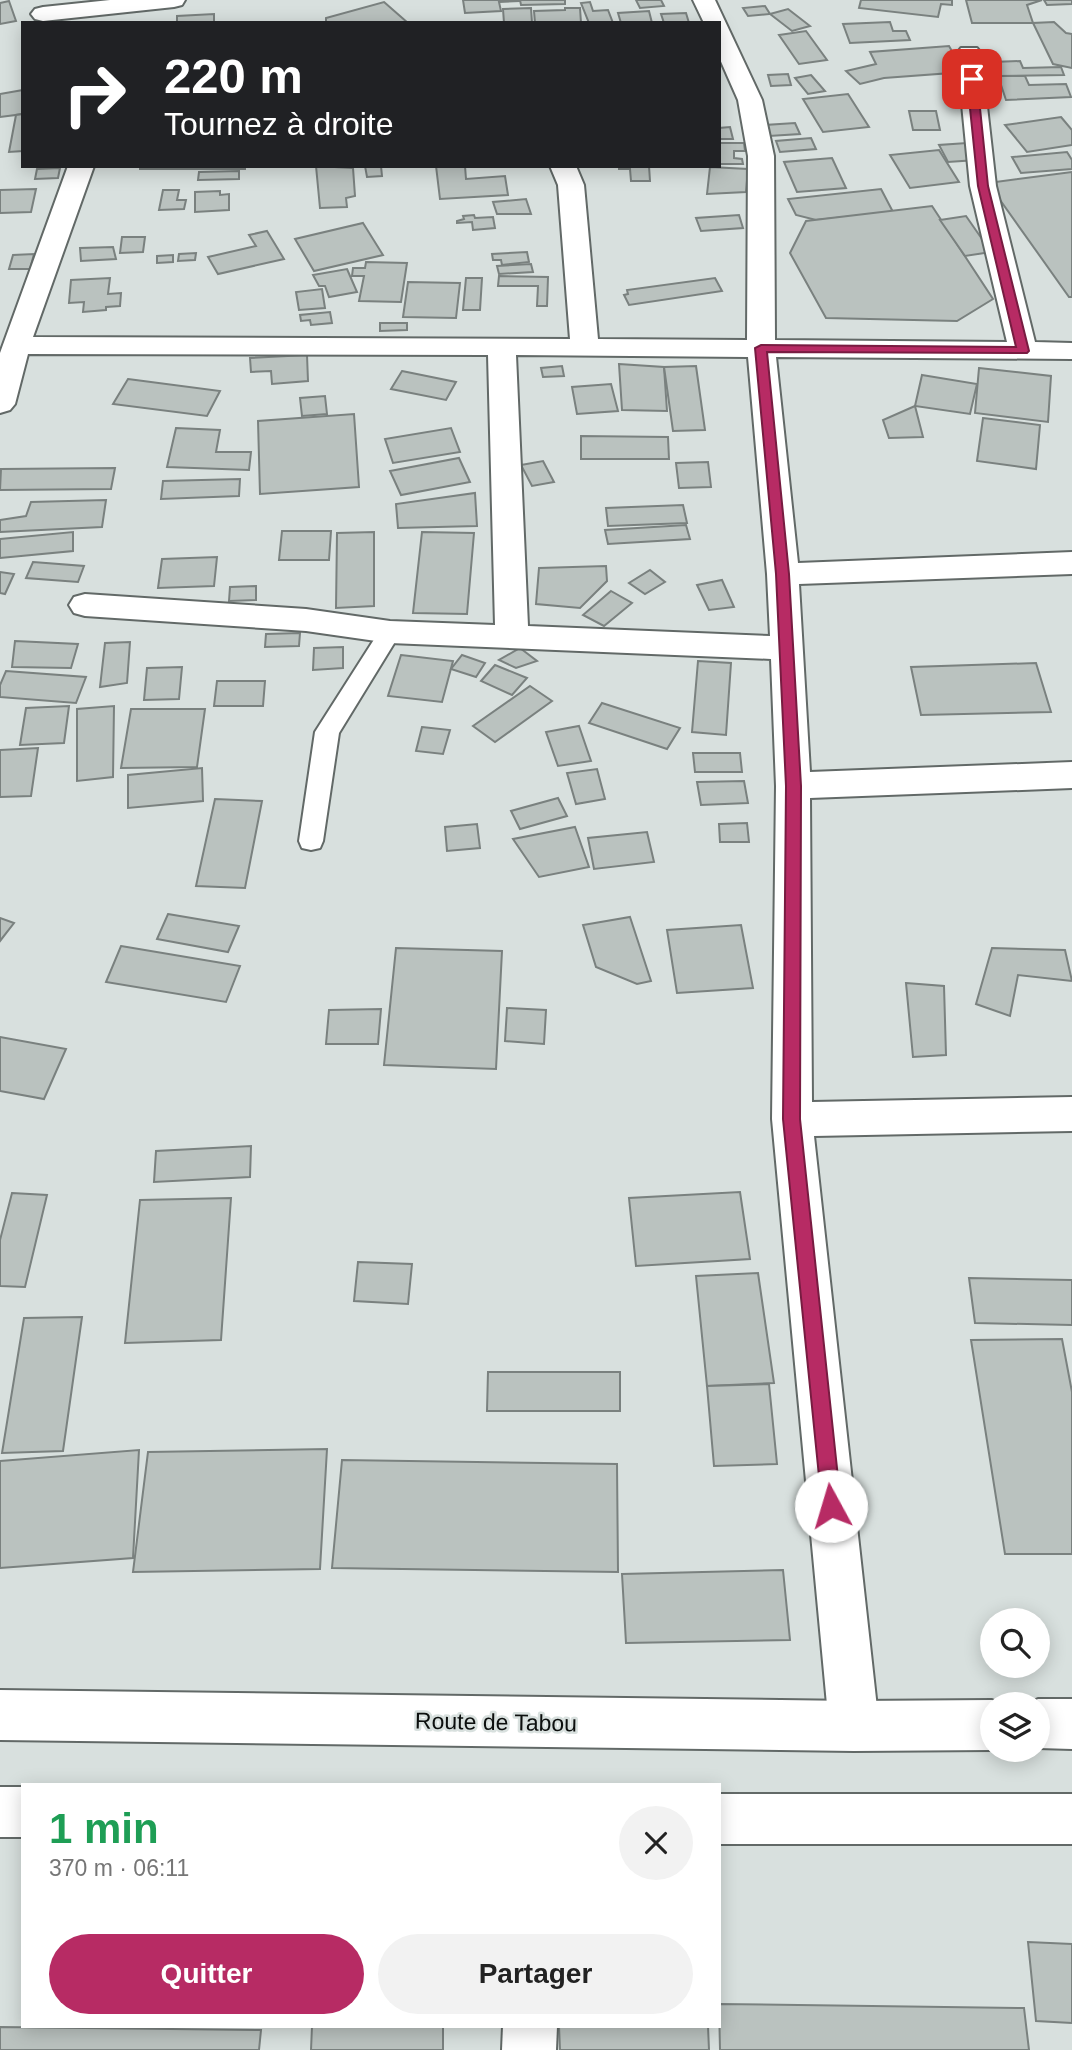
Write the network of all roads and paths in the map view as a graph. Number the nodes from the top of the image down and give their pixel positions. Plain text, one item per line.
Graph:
1 (174, 0) edge
2 (704, 0) edge
3 (42, 12) edge
4 (715, 21) edge
5 (721, 35) edge
6 (969, 53) dead end
7 (80, 168) edge
8 (564, 168) edge
9 (16, 346) junction
10 (502, 347) junction
11 (586, 347) junction
12 (761, 348) junction
13 (1023, 351) junction
14 (1072, 351) edge
15 (0, 404) edge
16 (1072, 563) edge
17 (783, 574) junction
18 (85, 605) dead end
19 (390, 632) junction
20 (512, 637) junction
21 (786, 648) junction
22 (1072, 775) edge
23 (793, 786) junction
24 (311, 841) dead end
25 (1072, 1114) edge
26 (792, 1119) junction
27 (0, 1715) edge
28 (1050, 1724) edge
29 (1072, 1724) edge
30 (980, 1725) edge
31 (854, 1726) junction
32 (0, 1812) edge
33 (21, 1812) edge
34 (721, 1819) edge
35 (1072, 1819) edge
36 (530, 2028) edge
37 (528, 2050) edge

1 - 3 street
2 - 4 street
5 - 12 street
6 - 13 street
7 - 9 street
8 - 11 street
9 - 10 street
9 - 15 street
10 - 11 street
10 - 20 street
11 - 12 street
12 - 13 street
12 - 17 street
13 - 14 street
16 - 17 street
17 - 21 street
18 - 19 street
19 - 20 street
19 - 24 lane
20 - 21 street
21 - 23 street
22 - 23 street
23 - 26 street
25 - 26 street
26 - 31 street
27 - 31 street, Route de Tabou
28 - 29 street
30 - 31 street, Route de Tabou
32 - 33 street
34 - 35 street
36 - 37 street

